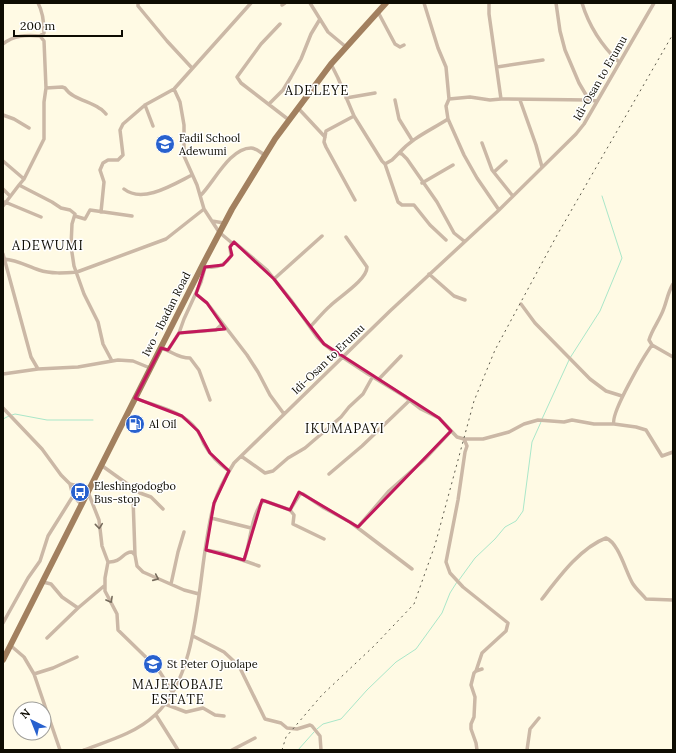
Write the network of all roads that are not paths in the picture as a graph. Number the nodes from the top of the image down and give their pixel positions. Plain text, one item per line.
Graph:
1 (39, 3) edge
2 (138, 3) edge
3 (251, 3) edge
4 (310, 3) edge
5 (386, 3) edge
6 (424, 3) edge
7 (489, 3) edge
8 (556, 3) edge
9 (582, 3) edge
10 (654, 3) edge
11 (378, 12) junction
12 (320, 19) junction
13 (280, 24) dead end
14 (40, 36) junction
15 (3, 44) edge
16 (404, 45) dead end
17 (346, 47) junction
18 (543, 60) dead end
19 (619, 62) junction
20 (331, 64) junction
21 (497, 67) junction
22 (192, 68) junction
23 (46, 88) junction
24 (174, 89) junction
25 (375, 93) dead end
26 (346, 98) junction
27 (449, 98) junction
28 (501, 99) junction
29 (396, 100) dead end
30 (520, 100) junction
31 (589, 100) junction
32 (597, 101) junction
33 (269, 104) junction
34 (145, 105) junction
35 (298, 108) junction
36 (106, 114) dead end
37 (3, 115) edge
38 (354, 116) junction
39 (448, 119) junction
40 (289, 120) junction
41 (153, 126) dead end
42 (29, 128) dead end
43 (325, 137) junction
44 (412, 140) junction
45 (482, 143) dead end
46 (398, 153) junction
47 (265, 155) junction
48 (3, 161) edge
49 (506, 161) dead end
50 (385, 164) junction
51 (453, 165) dead end
52 (542, 168) junction
53 (494, 172) junction
54 (192, 174) junction
55 (24, 179) junction
56 (422, 183) junction
57 (19, 185) junction
58 (3, 189) edge
59 (124, 189) dead end
60 (201, 195) junction
61 (512, 195) junction
62 (10, 196) junction
63 (355, 200) dead end
64 (4, 204) edge
65 (204, 209) junction
66 (499, 210) junction
67 (101, 212) junction
68 (75, 216) junction
69 (132, 216) dead end
70 (41, 217) dead end
71 (212, 221) junction
72 (224, 223) junction
73 (219, 232) junction
74 (322, 236) dead end
75 (346, 237) dead end
76 (446, 240) dead end
77 (464, 241) junction
78 (232, 243) junction
79 (3, 254) edge
80 (4, 259) edge
81 (204, 266) junction
82 (77, 272) junction
83 (429, 274) junction
84 (274, 279) junction
85 (673, 284) edge
86 (196, 294) junction
87 (465, 300) dead end
88 (521, 304) dead end
89 (222, 324) junction
90 (310, 327) junction
91 (179, 333) junction
92 (652, 345) junction
93 (161, 348) junction
94 (168, 350) junction
95 (401, 356) dead end
96 (344, 357) junction
97 (673, 357) edge
98 (112, 361) junction
99 (150, 368) junction
100 (38, 369) junction
101 (3, 374) edge
102 (373, 376) junction
103 (378, 380) junction
104 (622, 396) junction
105 (135, 398) junction
106 (210, 400) dead end
107 (410, 400) junction
108 (3, 408) edge
109 (284, 414) junction
110 (614, 424) junction
111 (450, 431) junction
112 (464, 439) junction
113 (673, 452) edge
114 (241, 456) junction
115 (101, 465) junction
116 (229, 471) junction
117 (329, 474) dead end
118 (70, 484) junction
119 (89, 490) junction
120 (72, 496) junction
121 (133, 498) dead end
122 (81, 504) junction
123 (163, 509) dead end
124 (290, 510) junction
125 (211, 518) junction
126 (358, 527) junction
127 (251, 528) junction
128 (184, 532) dead end
129 (324, 538) dead end
130 (206, 550) junction
131 (135, 555) junction
132 (244, 560) junction
133 (108, 562) junction
134 (259, 566) dead end
135 (412, 569) dead end
136 (42, 581) junction
137 (171, 584) junction
138 (104, 586) junction
139 (199, 594) junction
140 (542, 599) dead end
141 (673, 600) edge
142 (78, 608) junction
143 (3, 623) edge
144 (193, 636) junction
145 (47, 638) dead end
146 (10, 645) junction
147 (77, 657) dead end
148 (3, 660) edge
149 (482, 669) dead end
150 (476, 671) junction
151 (34, 674) junction
152 (173, 693) junction
153 (164, 704) junction
154 (156, 715) junction
155 (224, 716) dead end
156 (539, 718) dead end
157 (255, 738) dead end
158 (60, 750) edge
159 (84, 750) edge
160 (178, 750) edge
161 (232, 750) edge
162 (321, 750) edge
163 (478, 750) edge
164 (527, 750) edge

1 - 14 street
2 - 22 street
3 - 22 street
4 - 12 street
5 - 11 main road, Iwo - Ibadan Road
6 - 27 street
7 - 21 street
8 - 31 street
9 - 19 street
10 - 19 street, Idi-Osan to Erumu
11 - 16 street
11 - 17 main road, Iwo - Ibadan Road
12 - 17 street
12 - 33 street
13 - 33 street
14 - 15 street
14 - 23 street
17 - 20 main road, Iwo - Ibadan Road
18 - 21 street
19 - 32 street, Idi-Osan to Erumu
20 - 26 street
20 - 35 main road, Iwo - Ibadan Road
21 - 28 street
22 - 24 street
23 - 36 street
23 - 55 street
24 - 34 street
24 - 54 street
25 - 26 street
26 - 38 street
27 - 28 street
27 - 39 street
28 - 30 street
29 - 44 street
30 - 31 street
30 - 52 street
31 - 32 street
32 - 52 street, Idi-Osan to Erumu
33 - 40 street
34 - 41 street
34 - 67 street
35 - 40 main road, Iwo - Ibadan Road
35 - 43 street
37 - 42 street
38 - 43 street
38 - 50 street
39 - 44 street
39 - 66 street
40 - 47 main road, Iwo - Ibadan Road
43 - 63 street
44 - 46 street
45 - 53 street
46 - 50 street
46 - 56 street
47 - 60 street
47 - 72 main road, Iwo - Ibadan Road
48 - 55 street
49 - 53 street
50 - 76 street
51 - 56 street
52 - 61 street, Idi-Osan to Erumu
53 - 61 street
54 - 59 street
54 - 60 street
55 - 57 street
56 - 77 street
57 - 62 street
57 - 68 street
58 - 62 street
60 - 65 street
61 - 66 street, Idi-Osan to Erumu
62 - 64 street
64 - 70 street
65 - 71 street
65 - 82 street
66 - 77 street, Idi-Osan to Erumu
67 - 68 street
67 - 69 street
68 - 82 street
71 - 72 street
71 - 73 street
72 - 73 main road, Iwo - Ibadan Road
73 - 78 street
73 - 81 main road, Iwo - Ibadan Road
74 - 84 street
75 - 90 street
77 - 83 street, Idi-Osan to Erumu
78 - 81 street
78 - 84 street
79 - 80 street
80 - 82 street
80 - 100 street
81 - 86 street
81 - 93 main road, Iwo - Ibadan Road
82 - 98 street
83 - 87 street
83 - 96 street, Idi-Osan to Erumu
84 - 90 street
85 - 92 street
86 - 89 street
86 - 91 street
88 - 104 street
89 - 91 street
89 - 109 street
90 - 96 street
91 - 94 street
92 - 97 street
92 - 104 street
93 - 94 street
93 - 99 main road, Iwo - Ibadan Road
94 - 106 street
95 - 103 street
96 - 102 street
96 - 109 street, Idi-Osan to Erumu
98 - 99 street
98 - 100 street
99 - 105 main road, Iwo - Ibadan Road
100 - 101 street
102 - 103 street
102 - 114 street
103 - 107 street
104 - 110 street
105 - 115 main road, Iwo - Ibadan Road
105 - 116 street
107 - 111 street
107 - 117 street
108 - 118 street
109 - 114 street, Idi-Osan to Erumu
110 - 112 street
110 - 113 street
111 - 112 street
111 - 126 street
112 - 150 street
114 - 116 street, Idi-Osan to Erumu
115 - 119 main road, Iwo - Ibadan Road
115 - 123 street
116 - 125 street, Idi-Osan to Erumu
118 - 119 street
118 - 120 street
119 - 122 main road, Iwo - Ibadan Road
119 -> 133 street
120 - 122 street
120 - 143 street
121 - 131 street
122 - 136 main road, Iwo - Ibadan Road
124 - 126 street
124 - 127 street
124 - 129 street
125 - 127 street
125 - 130 street, Idi-Osan to Erumu
126 - 135 street
127 - 132 street
128 - 137 street
130 - 132 street
130 - 139 street, Idi-Osan to Erumu
131 - 133 street
131 -> 137 street
132 - 134 street
133 - 138 street
136 - 142 street
136 - 146 main road, Iwo - Ibadan Road
137 - 139 street
138 - 142 street
138 -> 152 street
139 - 144 street, Idi-Osan to Erumu
140 - 141 street
142 - 145 street
144 - 152 street, Idi-Osan to Erumu
144 - 162 street
146 - 148 main road, Iwo - Ibadan Road
146 - 151 street
147 - 151 street
149 - 150 street
150 - 163 street
151 - 158 street
152 - 153 street, Idi-Osan to Erumu
153 - 154 street, Idi-Osan to Erumu
153 - 155 street
154 - 159 street, Idi-Osan to Erumu
154 - 160 street
156 - 164 street
157 - 161 street

